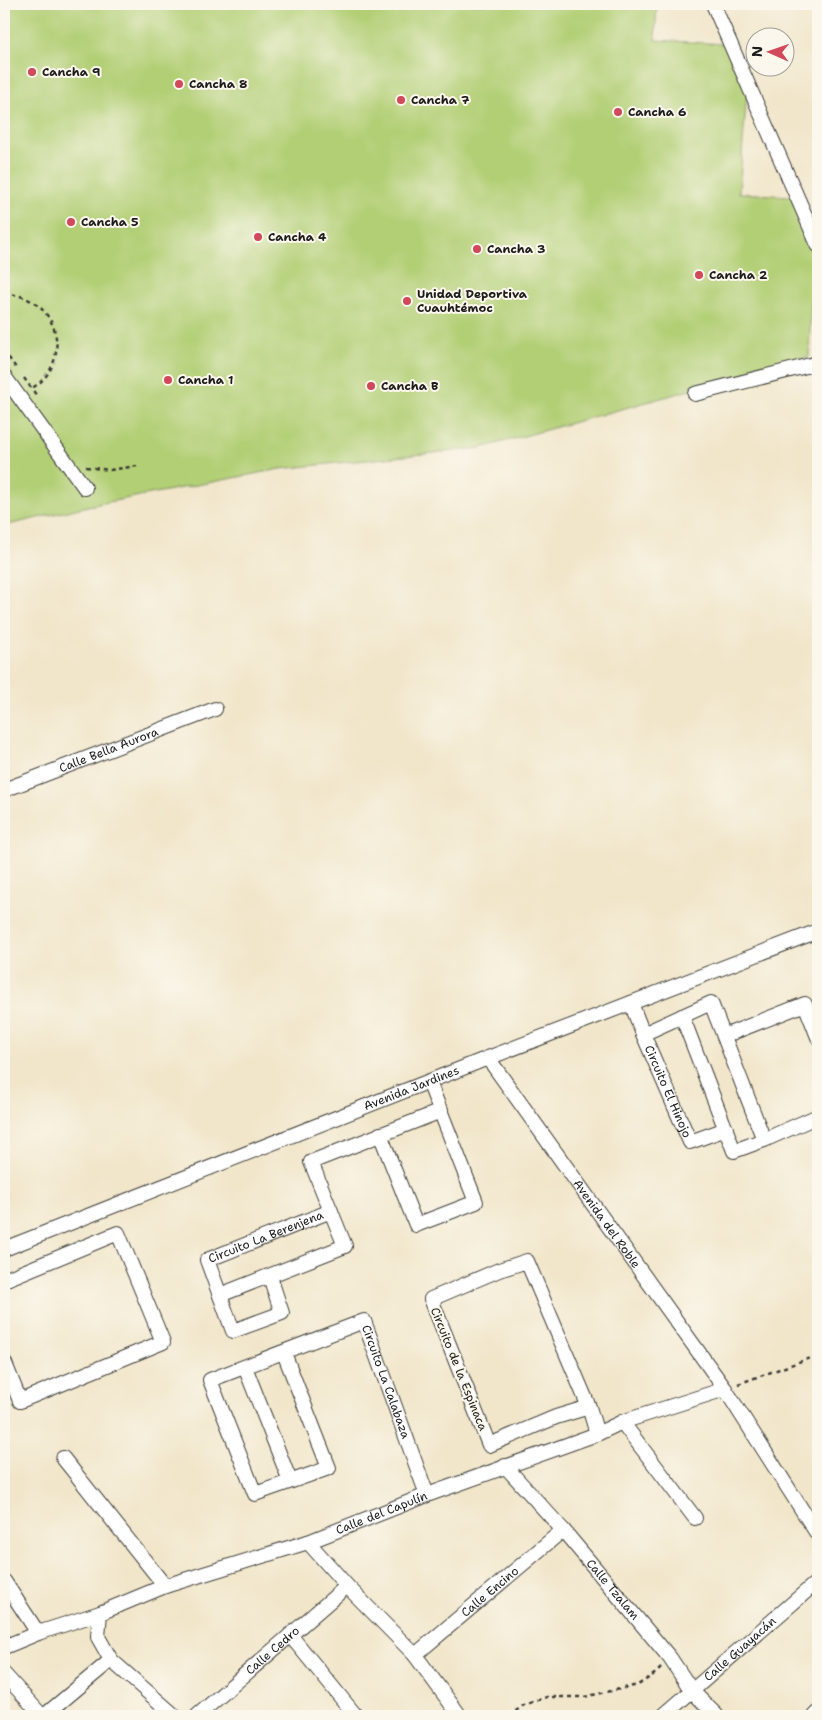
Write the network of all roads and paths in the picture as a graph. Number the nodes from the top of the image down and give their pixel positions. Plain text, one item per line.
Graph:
1 (713, 4) edge
2 (818, 245) edge
3 (4, 295) edge
4 (4, 351) edge
5 (818, 364) edge
6 (4, 376) edge
7 (32, 388) junction
8 (695, 394) dead end
9 (39, 400) dead end
10 (81, 463) dead end
11 (137, 466) dead end
12 (85, 488) dead end
13 (215, 709) dead end
14 (4, 790) edge
15 (818, 931) edge
16 (632, 1003) junction
17 (682, 1016) junction
18 (643, 1034) junction
19 (724, 1036) junction
20 (818, 1037) edge
21 (488, 1058) junction
22 (430, 1082) junction
23 (440, 1111) junction
24 (818, 1116) edge
25 (726, 1129) junction
26 (380, 1134) junction
27 (764, 1140) junction
28 (331, 1211) junction
29 (4, 1249) edge
30 (270, 1277) junction
31 (4, 1280) edge
32 (220, 1295) junction
33 (284, 1352) junction
34 (818, 1355) edge
35 (4, 1361) edge
36 (246, 1367) junction
37 (725, 1389) junction
38 (589, 1407) junction
39 (622, 1422) junction
40 (597, 1434) junction
41 (63, 1458) dead end
42 (506, 1466) junction
43 (290, 1481) junction
44 (427, 1495) junction
45 (695, 1518) dead end
46 (564, 1530) junction
47 (818, 1535) edge
48 (308, 1542) junction
49 (4, 1581) edge
50 (818, 1581) edge
51 (165, 1586) junction
52 (347, 1586) junction
53 (100, 1614) junction
54 (38, 1633) junction
55 (290, 1635) junction
56 (4, 1647) edge
57 (415, 1655) junction
58 (670, 1658) junction
59 (110, 1660) junction
60 (4, 1674) edge
61 (692, 1691) junction
62 (818, 1713) edge
63 (43, 1716) edge
64 (175, 1716) edge
65 (198, 1716) edge
66 (356, 1716) edge
67 (460, 1716) edge
68 (509, 1716) edge
69 (663, 1716) edge
70 (717, 1716) edge
71 (815, 1716) edge

1 - 2 street
3 - 7 path
4 - 7 path
5 - 8 street
6 - 12 street
7 - 9 path
10 - 11 path
13 - 14 street, Calle Bella Aurora
15 - 16 street, Avenida Jardines
16 - 18 street, Circuito El Hinojo
16 - 21 street, Avenida Jardines
17 - 18 street, Circuito El Hinojo
17 - 19 street, Circuito El Hinojo
17 - 25 street
18 - 25 street, Circuito El Hinojo
19 - 20 street
19 - 27 street, Circuito El Hinojo
21 - 22 street, Avenida Jardines
21 - 37 street, Avenida del Roble
22 - 23 street
22 - 29 street, Avenida Jardines
23 - 26 street, Circuito La Berenjena
23 - 26 street
24 - 27 street
25 - 27 street
26 - 28 street, Circuito La Berenjena
28 - 30 street, Circuito La Berenjena
28 - 32 street, Circuito La Berenjena
30 - 32 street, Circuito La Berenjena
30 - 32 street, Circuito La Berenjena
31 - 35 street
33 - 36 street, Circuito La Calabaza
33 - 43 street, Circuito La Calabaza
33 - 44 street, Circuito La Calabaza
34 - 37 path
36 - 43 street
36 - 43 street, Circuito La Calabaza
37 - 39 street, Calle del Capulín
37 - 47 street, Avenida del Roble
38 - 38 street, Circuito de la Espinaca
38 - 40 street, Circuito de la Espinaca
39 - 40 street, Calle del Capulín
39 - 45 street
40 - 42 street, Calle del Capulín
41 - 51 street
42 - 44 street, Calle del Capulín
42 - 46 street, Calle Tzalam
44 - 48 street, Calle del Capulín
46 - 57 street, Calle Encino
46 - 58 street, Calle Tzalam
48 - 51 street, Calle del Capulín
48 - 52 street
49 - 54 street
50 - 61 street, Calle Guayacán
51 - 53 street, Calle del Capulín
52 - 55 street, Calle Cedro
52 - 57 street
53 - 54 street, Calle del Capulín
53 - 59 street
54 - 56 street, Calle del Capulín
55 - 65 street, Calle Cedro
55 - 66 street
57 - 67 street
58 - 61 street, Calle Tzalam
58 - 68 path
59 - 63 street
59 - 64 street
60 - 63 street
61 - 69 street, Calle Guayacán
61 - 70 street, Calle Tzalam
62 - 71 street

